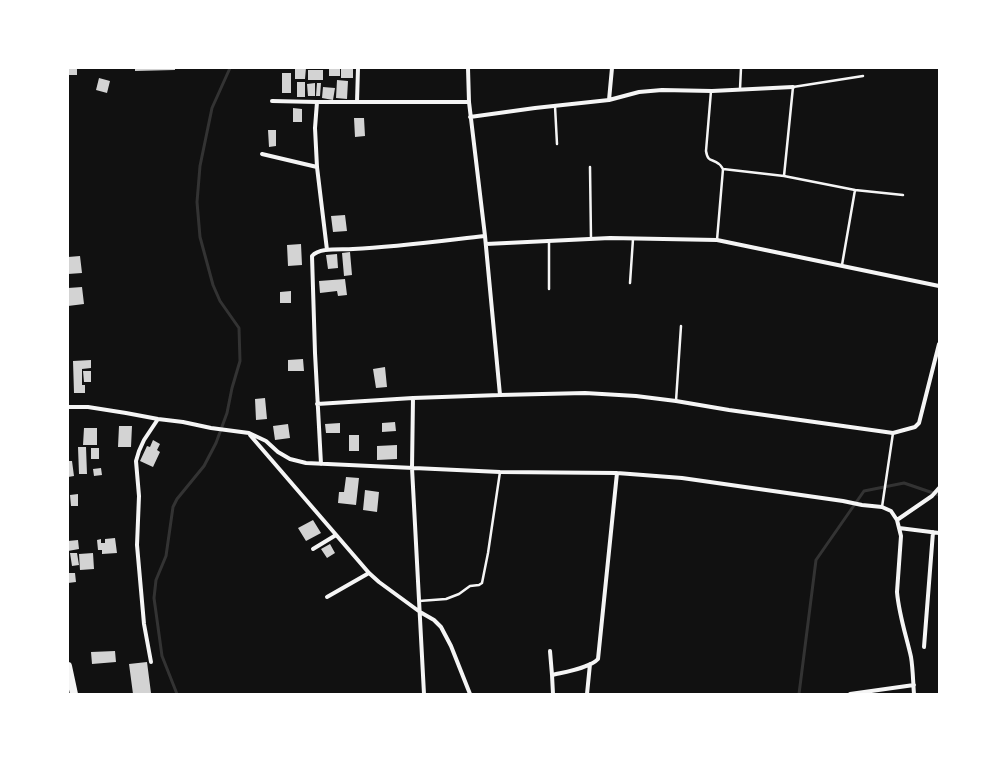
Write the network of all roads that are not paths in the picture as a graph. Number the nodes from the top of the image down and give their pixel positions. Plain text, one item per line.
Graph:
1 (358, 68) edge
2 (468, 68) edge
3 (612, 68) edge
4 (741, 68) edge
5 (863, 76) dead end
6 (793, 87) junction
7 (740, 90) junction
8 (712, 91) junction
9 (609, 100) junction
10 (272, 101) dead end
11 (317, 102) junction
12 (357, 102) junction
13 (468, 102) junction
14 (555, 106) junction
15 (470, 117) junction
16 (558, 144) dead end
17 (262, 154) dead end
18 (318, 166) junction
19 (590, 167) dead end
20 (723, 169) junction
21 (784, 176) junction
22 (855, 190) junction
23 (902, 195) dead end
24 (485, 236) junction
25 (633, 238) junction
26 (591, 239) junction
27 (717, 240) junction
28 (549, 241) junction
29 (486, 244) junction
30 (327, 250) junction
31 (842, 265) junction
32 (630, 283) dead end
33 (939, 286) edge
34 (549, 289) dead end
35 (681, 326) dead end
36 (939, 344) edge
37 (500, 395) junction
38 (413, 398) junction
39 (676, 401) junction
40 (317, 404) junction
41 (68, 407) edge
42 (158, 419) junction
43 (249, 433) junction
44 (893, 433) junction
45 (321, 464) junction
46 (412, 468) junction
47 (500, 472) junction
48 (617, 473) junction
49 (939, 488) edge
50 (882, 507) junction
51 (897, 520) junction
52 (899, 528) junction
53 (933, 532) junction
54 (939, 533) edge
55 (336, 535) junction
56 (313, 549) dead end
57 (369, 573) junction
58 (327, 597) dead end
59 (419, 600) junction
60 (420, 612) junction
61 (924, 647) dead end
62 (550, 651) dead end
63 (151, 662) dead end
64 (590, 664) junction
65 (68, 670) edge
66 (552, 675) junction
67 (914, 685) junction
68 (74, 694) edge
69 (424, 694) edge
70 (470, 694) edge
71 (553, 694) edge
72 (587, 694) edge
73 (850, 694) edge
74 (914, 694) edge

1 - 12 street
2 - 13 street
3 - 9 street
4 - 7 lane
5 - 6 lane
6 - 7 street
6 - 21 lane
7 - 8 street
8 - 9 street
8 - 20 lane
9 - 14 street
10 - 11 street
11 - 12 street
11 - 18 street
12 - 13 street
13 - 15 street
14 - 15 street
14 - 16 lane
15 - 24 street
17 - 18 street
18 - 30 street
19 - 26 lane
20 - 21 lane
20 - 27 lane
21 - 22 lane
22 - 23 lane
22 - 31 lane
24 - 29 street
24 - 30 street
25 - 26 street
25 - 27 street
25 - 32 lane
26 - 28 street
27 - 31 street
28 - 29 street
28 - 34 lane
29 - 37 street
30 - 40 street
31 - 33 street
35 - 39 lane
36 - 44 street
37 - 38 street
37 - 39 street
38 - 40 street
38 - 46 street
39 - 44 street
40 - 45 street
41 - 42 street
42 - 43 street
42 - 63 street
43 - 45 street
43 - 55 street
44 - 50 lane
45 - 46 street
46 - 47 street
46 - 59 street
47 - 48 street
47 - 59 lane
48 - 50 street
48 - 64 street
49 - 51 street
50 - 51 street
51 - 52 street
52 - 53 street
52 - 67 street
53 - 54 street
53 - 61 street
55 - 56 street
55 - 57 street
57 - 58 street
57 - 60 street
59 - 60 street
60 - 69 street
60 - 70 street
62 - 66 street
64 - 66 street
64 - 72 street
65 - 68 main road
66 - 71 street
67 - 73 street
67 - 74 street

